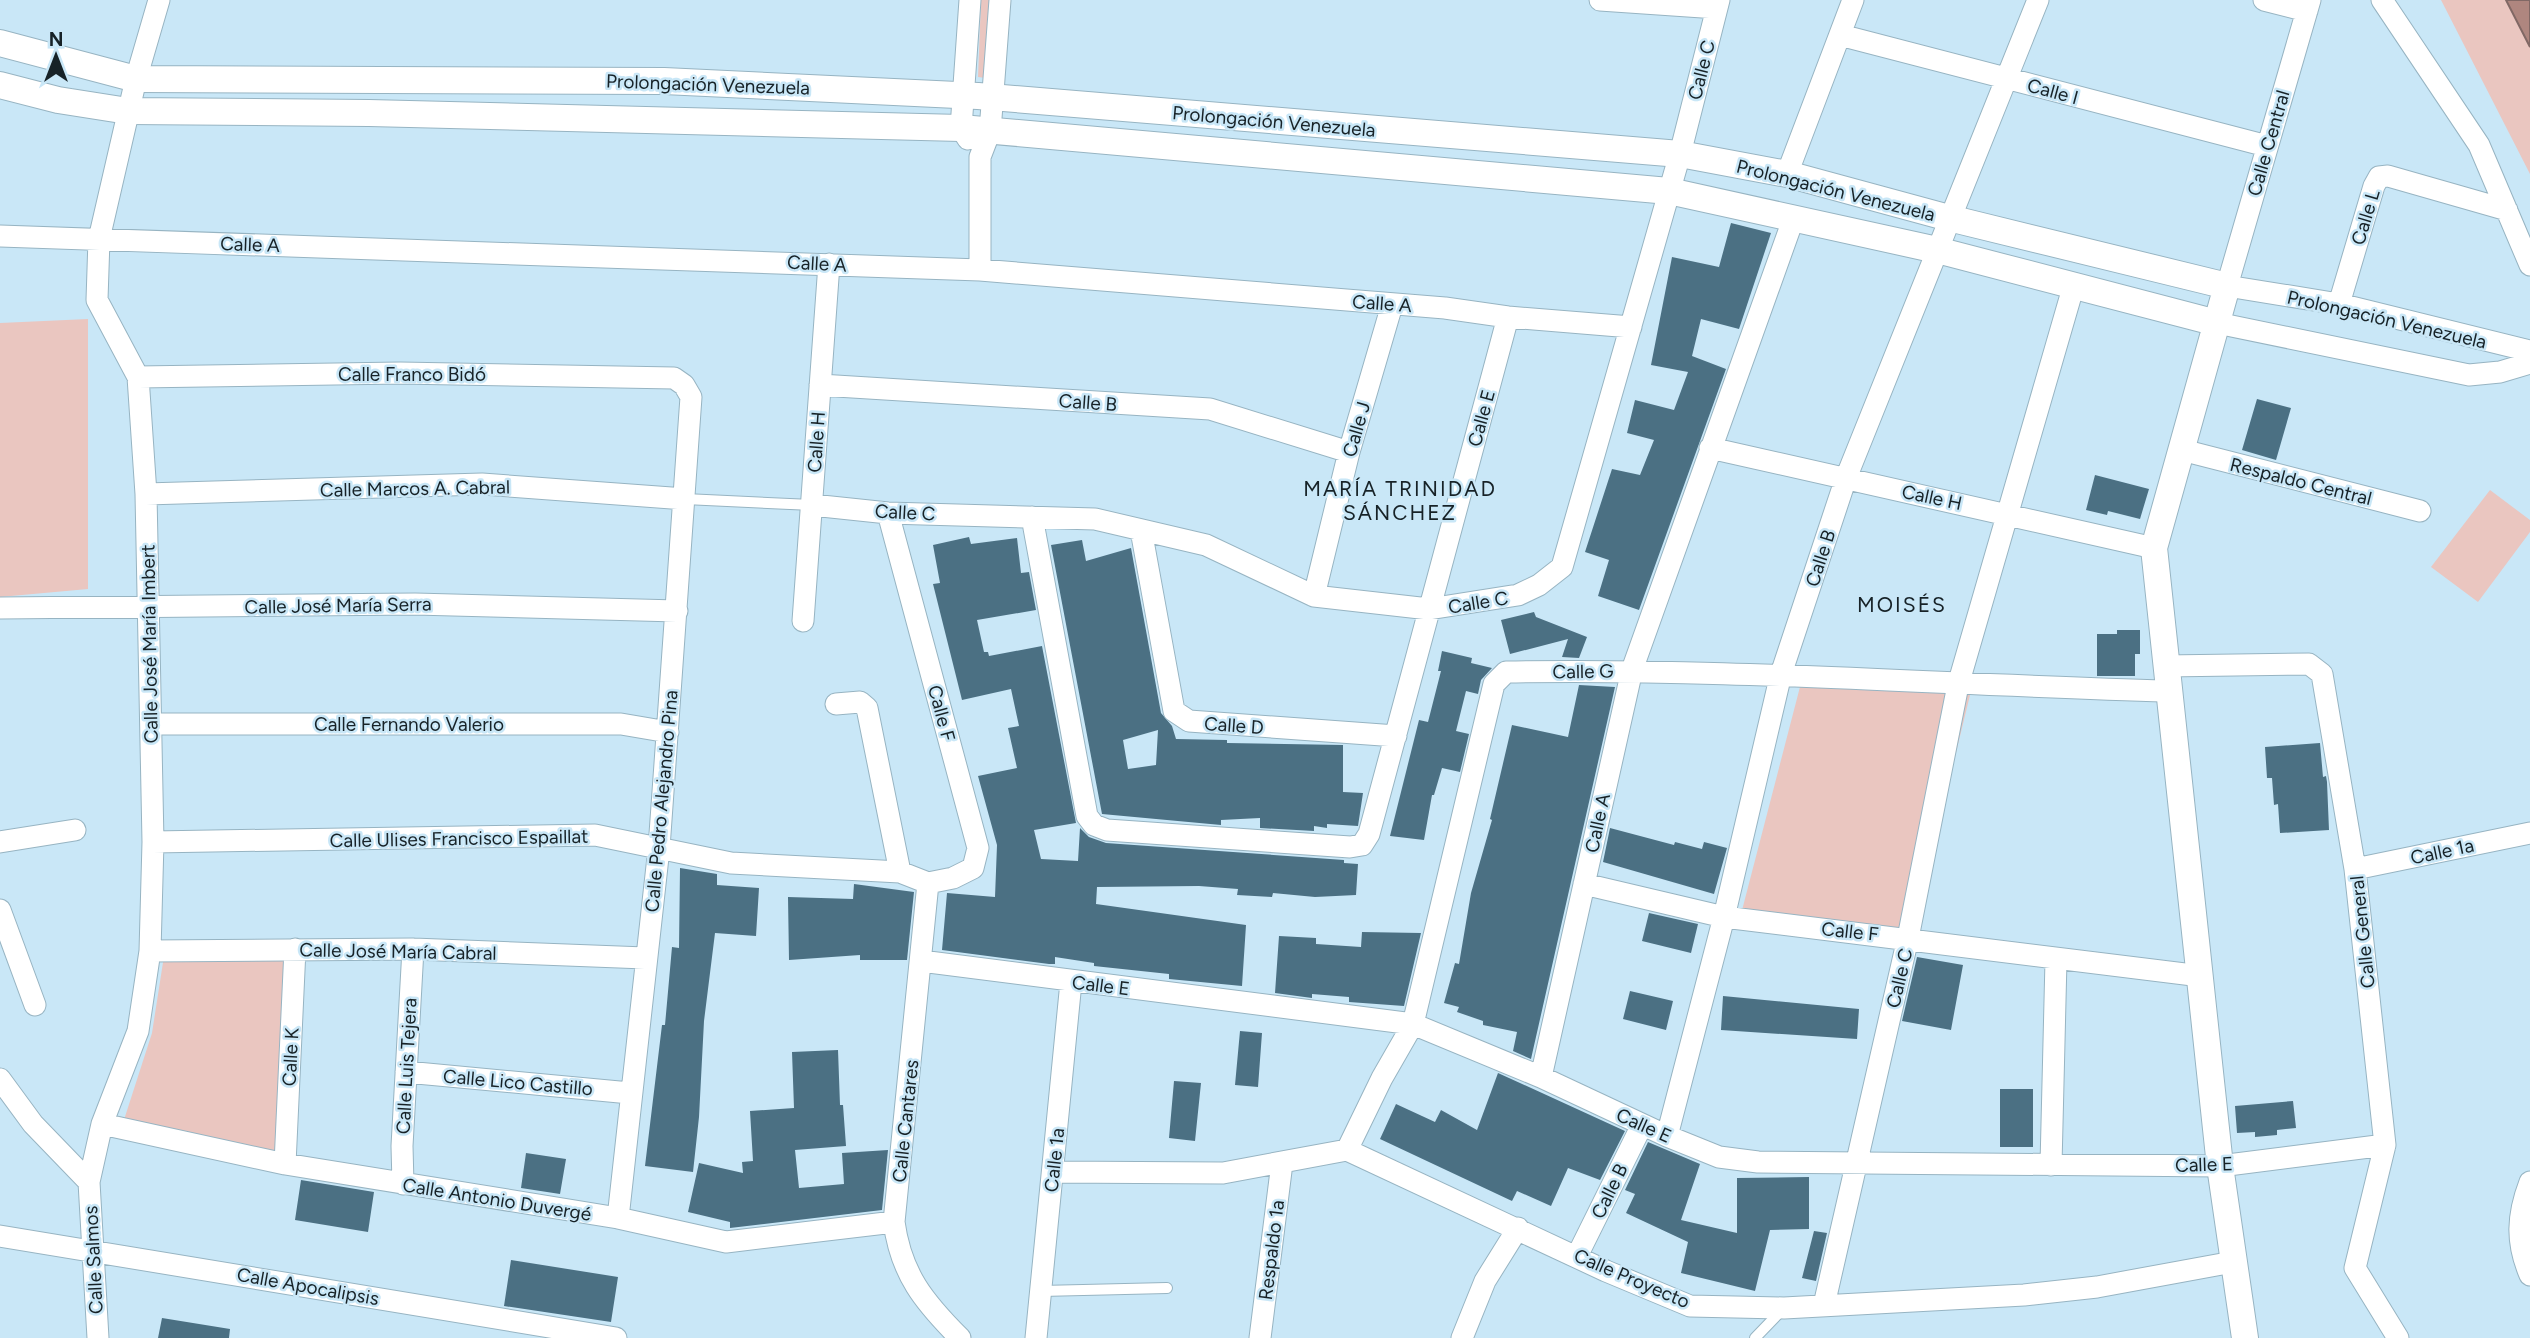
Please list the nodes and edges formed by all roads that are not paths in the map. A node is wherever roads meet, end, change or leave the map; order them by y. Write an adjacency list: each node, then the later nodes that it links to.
1 (159, 0): 13 (street, Calle José María Imbert)
2 (970, 0): 16 (street)
3 (1000, 0): 17 (street)
4 (1600, 0): 9 (street)
5 (1853, 0): 11 (street)
6 (2038, 0): 14 (street, Calle B)
7 (2264, 0): 10 (street)
8 (2382, 0): 26 (street)
9 (1718, 4): 22 (street, Calle C)
10 (2309, 6): 21 (street, Calle Central)
11 (1840, 35): 14 (street, Calle I); 24 (street)
12 (0, 43): 13 (street, Prolongación Venezuela)
13 (136, 79): 16 (street, Prolongación Venezuela); 18 (street, Calle José María Imbert)
14 (2006, 79): 21 (street, Calle I); 28 (street, Calle B)
15 (0, 85): 18 (street, Prolongación Venezuela)
16 (963, 95): 17 (street, Prolongación Venezuela); 19 (street)
17 (993, 98): 20 (street); 22 (street, Prolongación Venezuela)
18 (128, 110): 19 (street, Prolongación Venezuela); 30 (street, Calle José María Imbert)
19 (961, 128): 20 (street, Prolongación Venezuela); 23 (street)
20 (990, 131): 23 (street); 25 (street, Prolongación Venezuela)
21 (2267, 146): 35 (street, Calle Central)
22 (1680, 154): 24 (street, Prolongación Venezuela); 25 (street, Calle C)
23 (980, 157): 34 (street)
24 (1787, 174): 28 (street, Prolongación Venezuela)
25 (1669, 191): 27 (street, Prolongación Venezuela); 41 (street, Calle C)
26 (2507, 210): 33 (street); 37 (street, Calle L)
27 (1794, 217): 31 (street, Prolongación Venezuela); 47 (street, Calle A)
28 (1949, 218): 31 (street, Calle B); 35 (street, Prolongación Venezuela)
29 (0, 236): 30 (street, Calle A)
30 (99, 239): 32 (street, Calle A); 44 (street, Calle José María Imbert)
31 (1937, 250): 36 (street, Prolongación Venezuela); 50 (street, Calle B)
32 (829, 264): 34 (street, Calle A); 46 (street, Calle H)
33 (2530, 265)
34 (980, 270): 38 (street, Calle A)
35 (2227, 286): 37 (street, Prolongación Venezuela); 40 (street)
36 (2073, 288): 40 (street, Prolongación Venezuela); 56 (street, Calle C)
37 (2339, 304): 42 (street, Prolongación Venezuela)
38 (1392, 305): 39 (street, Calle A); 49 (street, Calle J)
39 (1508, 317): 41 (street, Calle A); 63 (street, Calle E)
40 (2217, 323): 43 (street, Prolongación Venezuela); 48 (street)
41 (1631, 327): 63 (street, Calle C)
42 (2530, 351)
43 (2530, 362)
44 (138, 377): 45 (street, Calle Franco Bidó); 51 (street, Calle José María Imbert)
45 (684, 385): 52 (street, Calle Pedro Alejandro Pina)
46 (820, 385): 49 (street, Calle B); 53 (street, Calle H)
47 (1710, 447): 50 (street, Calle H); 66 (street, Calle A)
48 (2182, 450): 54 (street, Respaldo Central); 59 (street)
49 (1349, 452): 60 (street, Calle J)
50 (1846, 478): 56 (street, Calle H); 67 (street, Calle B)
51 (146, 494): 52 (street, Calle Marcos A. Cabral); 62 (street, Calle José María Imbert)
52 (685, 499): 53 (lane); 64 (street, Calle Pedro Alejandro Pina)
53 (812, 505): 55 (street, Calle C); 65 (street, Calle H)
54 (2420, 511)
55 (888, 513): 57 (street, Calle C); 81 (street, Calle F)
56 (2007, 514): 59 (street, Calle H); 69 (street, Calle C)
57 (1032, 517): 58 (street, Calle C); 73 (street, Calle E)
58 (1141, 530): 60 (street, Calle C); 73 (street, Calle D)
59 (2154, 548): 68 (street)
60 (1314, 596): 63 (street, Calle C)
61 (0, 608): 62 (street, Calle José María Serra)
62 (148, 608): 64 (street, Calle José María Serra); 71 (street, Calle José María Imbert)
63 (1430, 609): 73 (street, Calle E)
64 (677, 611): 72 (street, Calle Pedro Alejandro Pina)
65 (803, 621)
66 (1632, 670): 67 (street, Calle G); 82 (street, Calle A); 95 (street, Calle G)
67 (1782, 674): 69 (street, Calle G); 84 (street, Calle B)
68 (2166, 679): 69 (street, Calle G); 79 (street, Calle General); 92 (street)
69 (1958, 685): 85 (street, Calle C)
70 (836, 704): 80 (street)
71 (151, 724): 72 (street, Calle Fernando Valerio); 77 (street, Calle José María Imbert)
72 (668, 732): 78 (street, Calle Pedro Alejandro Pina)
73 (1396, 736)
74 (75, 830): 76 (street)
75 (2527, 840): 79 (street, Calle 1a)
76 (0, 842)
77 (153, 842): 78 (street, Calle Ulises Francisco Espaillat); 88 (street, Calle José María Imbert)
78 (659, 848): 80 (street, Calle Ulises Francisco Espaillat); 89 (street, Calle Pedro Alejandro Pina)
79 (2355, 869): 103 (street, Calle General)
80 (900, 872): 81 (street, Calle Ulises Francisco Espaillat)
81 (928, 883): 91 (street, Calle Cantares)
82 (1584, 884): 84 (street, Calle F); 97 (street, Calle A)
83 (0, 910): 94 (street)
84 (1724, 917): 85 (street, Calle F); 102 (street, Calle B)
85 (1908, 938): 90 (street, Calle F); 105 (street, Calle C)
86 (413, 949): 87 (street, Calle José María Cabral); 89 (street, Calle José María Cabral); 96 (street, Calle Luis Tejera)
87 (295, 950): 88 (street, Calle José María Cabral); 107 (street, Calle K)
88 (150, 951): 100 (street, Calle José María Imbert)
89 (645, 958): 99 (street, Calle Pedro Alejandro Pina)
90 (2056, 960): 92 (street, Calle F); 108 (street)
91 (921, 961): 93 (street, Calle E); 115 (street, Calle Cantares)
92 (2201, 976): 109 (street)
93 (1071, 982): 95 (street, Calle E); 110 (street, Calle 1a)
94 (35, 1006)
95 (1413, 1024): 97 (street, Calle E); 104 (street, Calle G)
96 (406, 1072): 99 (street, Calle Lico Castillo); 113 (street, Calle Luis Tejera)
97 (1541, 1077): 101 (street, Calle E)
98 (0, 1079): 111 (street)
99 (630, 1093): 114 (street, Calle Pedro Alejandro Pina)
100 (102, 1124): 107 (street, Calle Antonio Duvergé); 111 (street, Calle José María Imbert)
101 (1642, 1125): 102 (street, Calle E); 119 (street, Calle B)
102 (1667, 1136): 105 (street, Calle E)
103 (2385, 1145): 109 (street, Calle E); 135 (street, Calle General)
104 (1347, 1150): 106 (street); 116 (street, Calle Proyecto)
105 (1856, 1162): 108 (street, Calle E); 124 (street, Calle C)
106 (1283, 1163): 110 (street); 131 (street, Respaldo 1a)
107 (285, 1164): 113 (street, Calle Antonio Duvergé)
108 (2051, 1165): 109 (street, Calle E)
109 (2220, 1166): 120 (street)
110 (1053, 1172): 123 (street, Calle 1a)
111 (89, 1182): 118 (street, Calle Salmos)
112 (2530, 1182): 121 (street)
113 (403, 1184): 114 (street, Calle Antonio Duvergé)
114 (618, 1218): 115 (street, Calle Antonio Duvergé)
115 (894, 1222): 129 (street, Calle Cantares)
116 (1518, 1228): 119 (street, Calle Proyecto); 132 (street)
117 (0, 1236): 118 (street, Calle Apocalipsis)
118 (92, 1249): 126 (street, Calle Apocalipsis); 127 (street, Calle Salmos)
119 (1577, 1256): 125 (street, Calle Proyecto)
120 (2233, 1262): 124 (street, Calle Proyecto); 134 (street)
121 (2530, 1275)
122 (1167, 1287): 123 (lane)
123 (1041, 1291): 130 (street, Calle 1a)
124 (1824, 1305): 125 (street, Calle Proyecto)
125 (1784, 1308): 133 (lane)
126 (522, 1330): 128 (street, Calle Apocalipsis)
127 (98, 1338)
128 (616, 1338)
129 (960, 1338)
130 (1036, 1338)
131 (1260, 1338)
132 (1462, 1338)
133 (1755, 1338)
134 (2245, 1338)
135 (2398, 1338)

